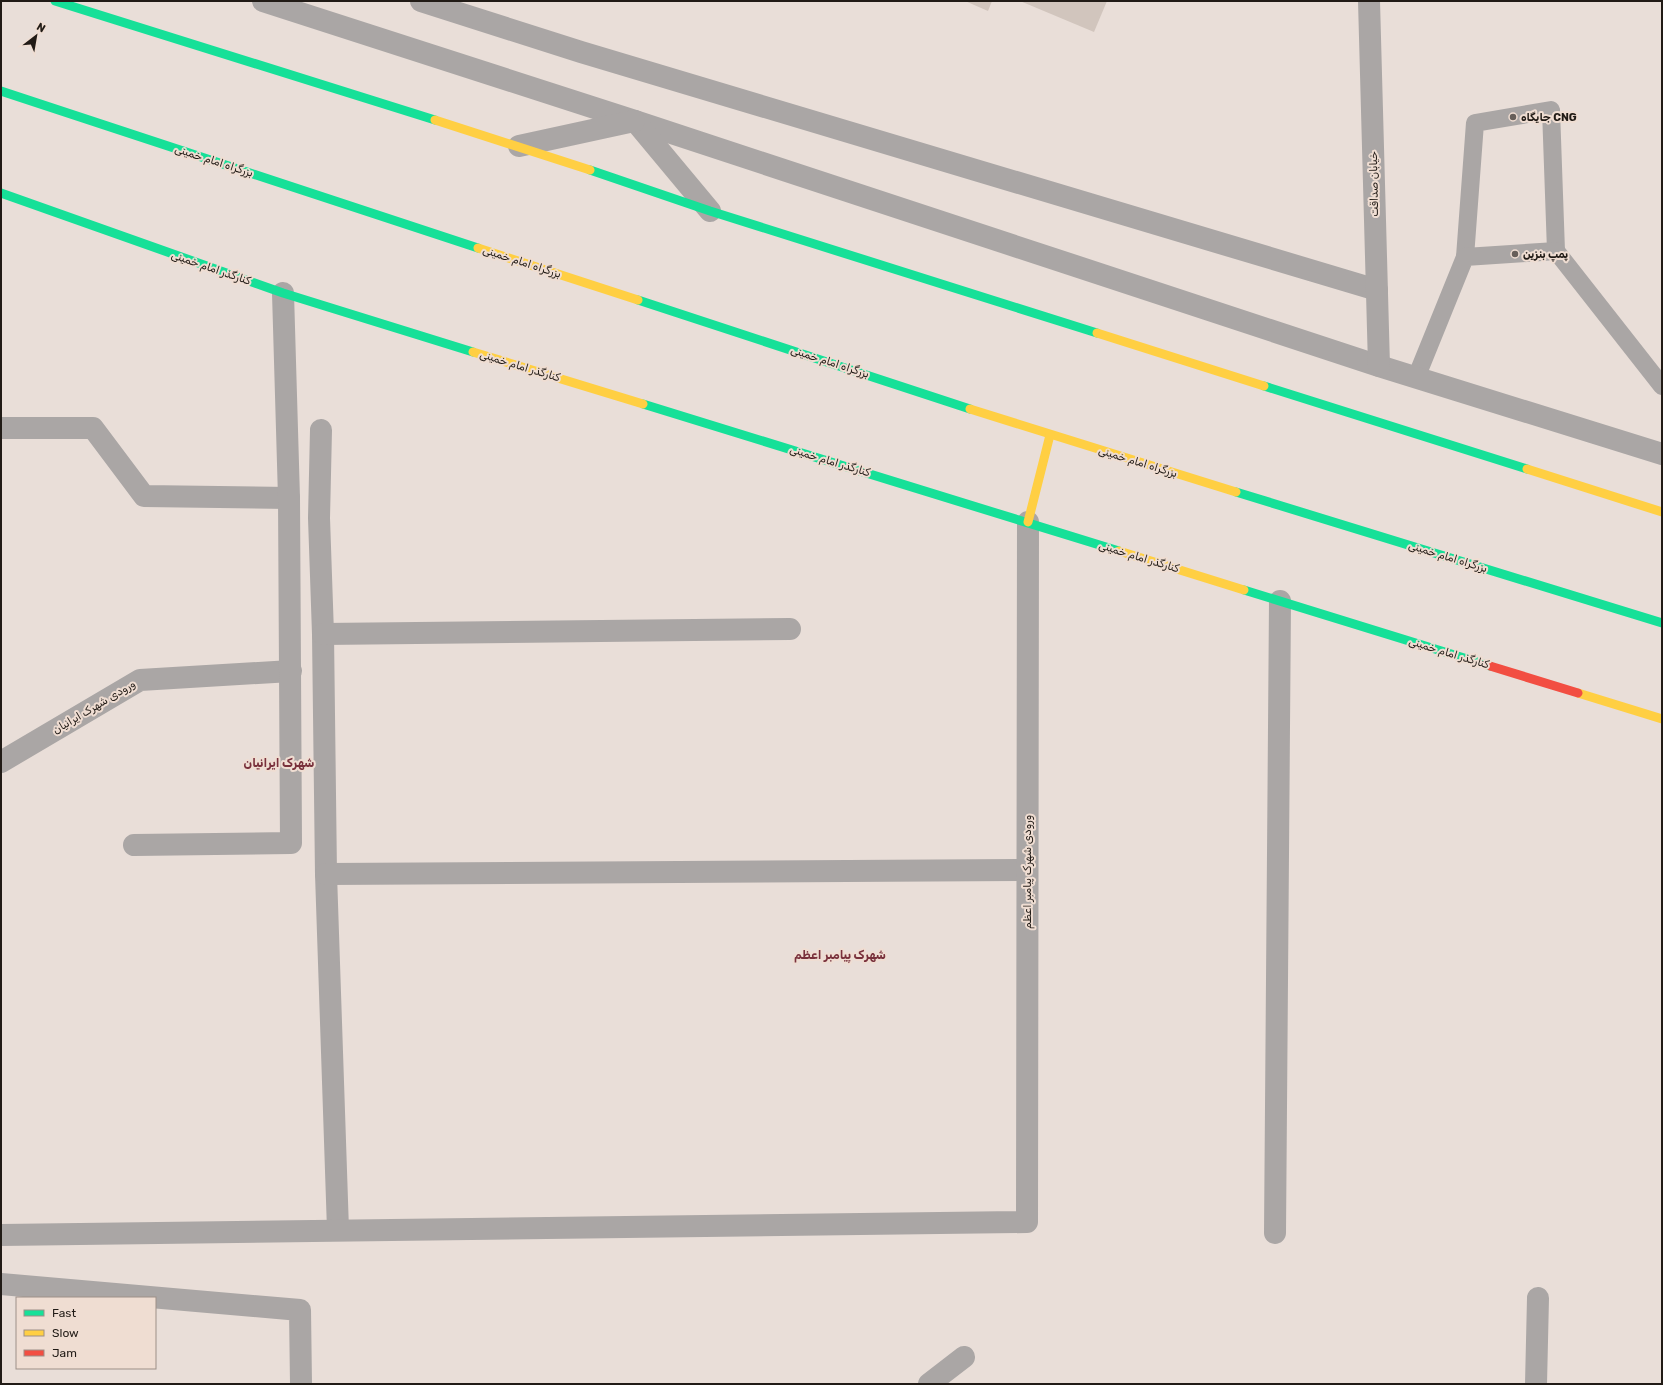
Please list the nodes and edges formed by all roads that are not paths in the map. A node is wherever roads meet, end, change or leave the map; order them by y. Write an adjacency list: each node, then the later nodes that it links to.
1 (55, 1): 7 (main road)
2 (263, 1): 6 (street)
3 (422, 1): 12 (street)
4 (1369, 1): 12 (street, خیابان صداقت)
5 (1, 91): 19 (main road, بزرگراه امام خمینی)
6 (635, 121): 7 (street); 9 (street); 14 (street)
7 (519, 146): 9 (main road)
8 (1, 193): 13 (main road, کنارگذر امام خمینی)
9 (710, 211): 22 (main road)
10 (1556, 252): 11 (lane); 11 (lane); 16 (lane)
11 (1465, 257): 15 (lane)
12 (1377, 290): 14 (street, خیابان صداقت)
13 (283, 293): 21 (street); 23 (main road, کنارگذر امام خمینی)
14 (1379, 366): 15 (street)
15 (1416, 378): 20 (street)
16 (1662, 386)
17 (1, 428): 21 (street)
18 (321, 430): 27 (street)
19 (1050, 435): 23 (main road); 25 (main road, بزرگراه امام خمینی)
20 (1662, 454)
21 (289, 498): 28 (street)
22 (1662, 512)
23 (1028, 522): 24 (main road, کنارگذر امام خمینی); 32 (street, ورودی شهرک پیامبر اعظم)
24 (1280, 601): 29 (main road, کنارگذر امام خمینی); 35 (street)
25 (1662, 623)
26 (790, 629): 27 (street)
27 (323, 634): 33 (street)
28 (290, 671): 30 (street, ورودی شهرک ایرانیان); 31 (street)
29 (1662, 719)
30 (1, 762)
31 (134, 845)
32 (1027, 870): 33 (street); 34 (street, ورودی شهرک پیامبر اعظم)
33 (326, 874): 34 (street)
34 (338, 1230): 36 (street)
35 (1275, 1233)
36 (1, 1235)
37 (1, 1284): 38 (street)
38 (150, 1297)
39 (156, 1297): 42 (street)
40 (1538, 1298): 44 (street)
41 (964, 1358): 43 (street)
42 (301, 1384)
43 (929, 1384)
44 (1536, 1384)

